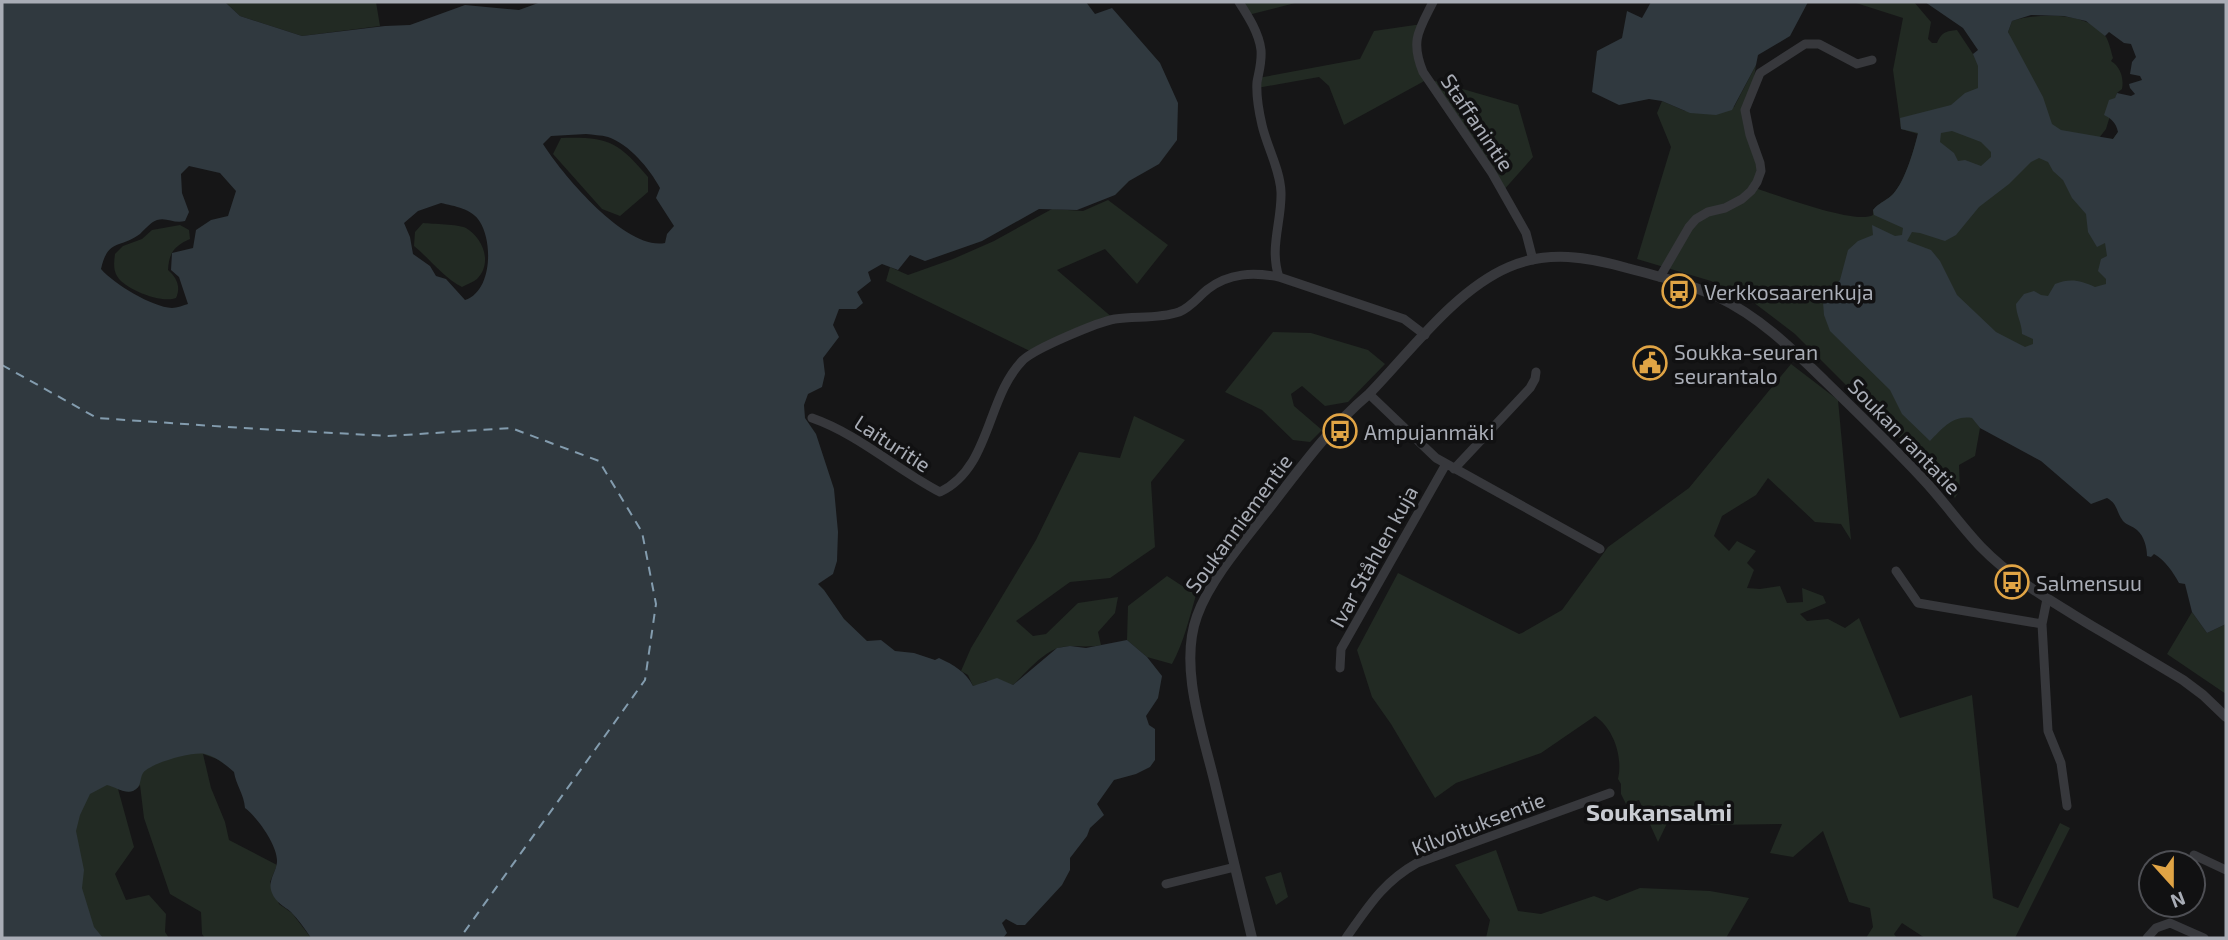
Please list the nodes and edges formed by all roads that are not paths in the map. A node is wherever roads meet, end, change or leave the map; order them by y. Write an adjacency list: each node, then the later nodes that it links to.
1 (1239, 2): 5 (street)
2 (1433, 2): 4 (street, Staffanintie)
3 (1872, 60): 6 (street)
4 (1533, 260): 6 (street, Soukan rantatie); 7 (street, Soukan rantatie)
5 (1279, 277): 8 (street); 11 (street, Laituritie)
6 (1660, 277): 15 (street, Soukan rantatie)
7 (1485, 280): 8 (street, Soukanniementie)
8 (1425, 335): 10 (street, Soukanniementie)
9 (1536, 372): 12 (street, Ivar Ståhlen kuja)
10 (1369, 394): 12 (street); 22 (street, Soukanniementie)
11 (812, 418)
12 (1450, 467): 13 (street); 17 (street, Ivar Ståhlen kuja)
13 (1600, 549)
14 (1896, 571): 16 (street)
15 (2047, 599): 16 (street); 18 (street, Soukan rantatie)
16 (2042, 624): 20 (street)
17 (1339, 668)
18 (2226, 718)
19 (1610, 793): 26 (street, Kilvoituksentie)
20 (2067, 806)
21 (2207, 861): 23 (street)
22 (1235, 867): 24 (street); 25 (street, Soukanniementie)
23 (2226, 870)
24 (1167, 884)
25 (1252, 938)
26 (1346, 938)
27 (2147, 938): 28 (street)
28 (2204, 938)

